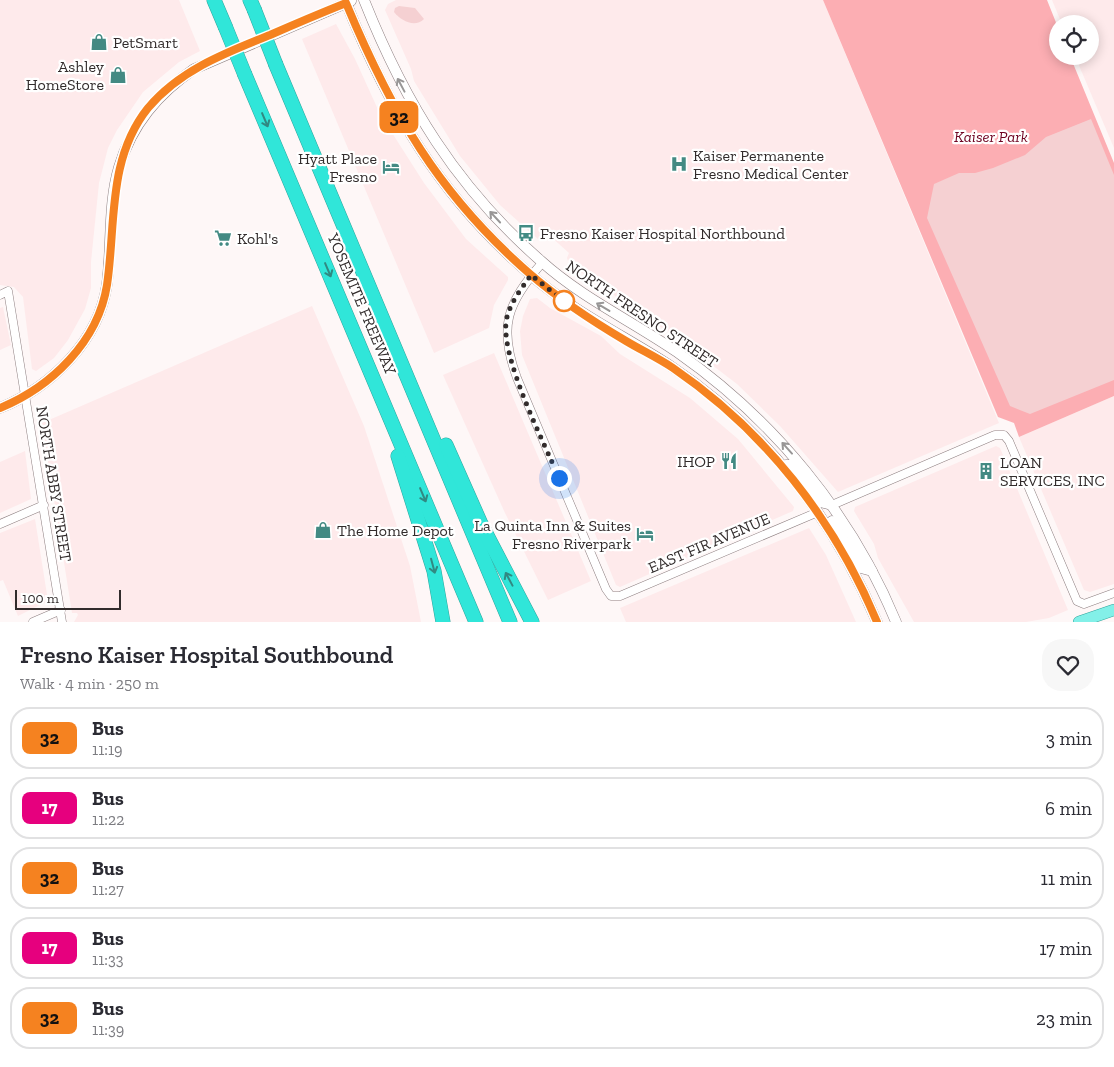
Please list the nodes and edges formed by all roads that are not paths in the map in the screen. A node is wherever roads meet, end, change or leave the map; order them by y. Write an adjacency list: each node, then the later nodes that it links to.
1 (214, 0): 9 (highway, YOSEMITE FREEWAY, one-way to 9, bridge)
2 (364, 0): 6 (main road, NORTH FRESNO STREET, one-way to 2)
3 (348, 1): 7 (main road, NORTH FRESNO STREET); 10 (main road)
4 (252, 5): 5 (highway, YOSEMITE FREEWAY, bridge)
5 (332, 195): 25 (highway, YOSEMITE FREEWAY); 26 (highway, one-way to 5)
6 (542, 263): 7 (street); 14 (main road, NORTH FRESNO STREET, one-way to 6)
7 (531, 275): 12 (main road, NORTH FRESNO STREET); 15 (street, EAST FIR AVENUE)
8 (4, 293): 10 (street, NORTH ABBY STREET)
9 (377, 386): 23 (highway, one-way to 23); 24 (highway, YOSEMITE FREEWAY, one-way to 24)
10 (27, 396): 11 (main road); 13 (street, NORTH ABBY STREET)
11 (0, 408)
12 (780, 464): 14 (main road); 15 (main road, NORTH FRESNO STREET)
13 (44, 505): 16 (street); 19 (street, NORTH ABBY STREET)
14 (832, 505): 17 (main road, NORTH FRESNO STREET); 18 (street)
15 (818, 512): 17 (main road); 27 (main road, NORTH FRESNO STREET)
16 (0, 524)
17 (872, 571): 28 (main road, NORTH FRESNO STREET)
18 (1114, 593)
19 (61, 610): 21 (street); 22 (street, NORTH ABBY STREET)
20 (1114, 610): 29 (main road)
21 (33, 622)
22 (62, 622)
23 (443, 622)
24 (476, 622)
25 (511, 622)
26 (532, 622)
27 (877, 622)
28 (896, 622)
29 (1078, 622)

